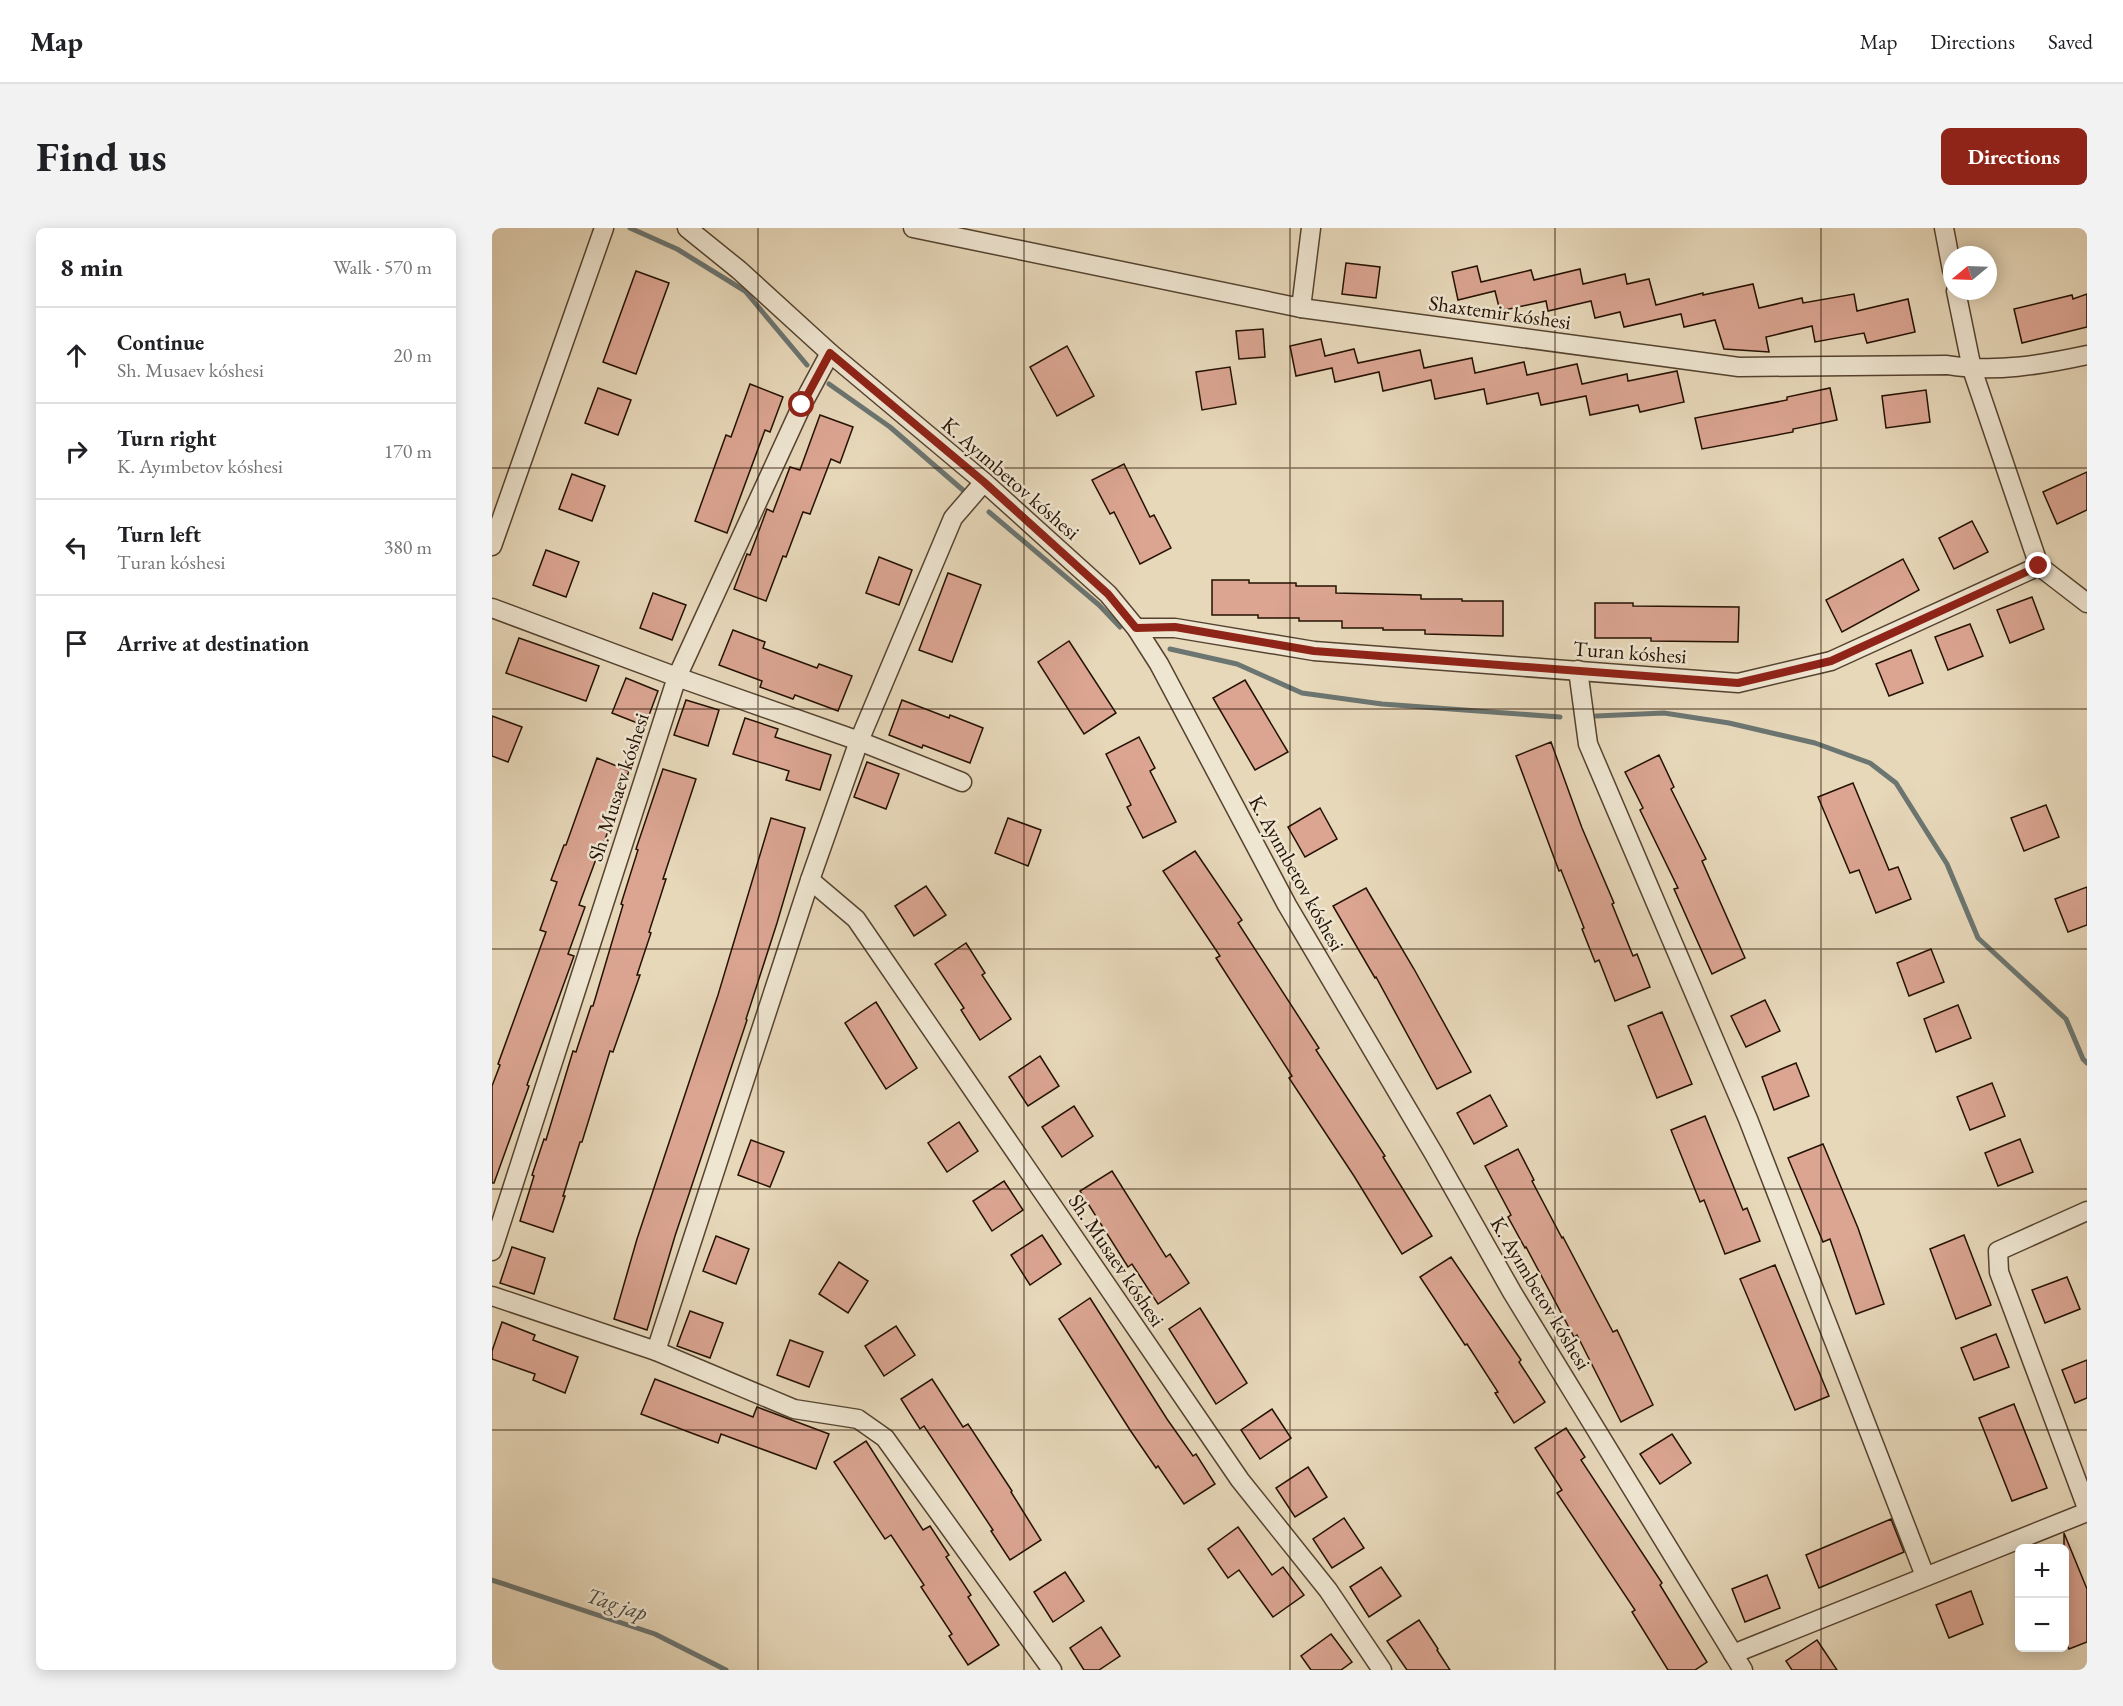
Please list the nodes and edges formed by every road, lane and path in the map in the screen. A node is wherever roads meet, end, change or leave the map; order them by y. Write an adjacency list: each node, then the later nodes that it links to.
1 (604, 228): 13 (street)
2 (687, 228): 9 (street, K. Ayımbetov kóshesi)
3 (913, 228): 8 (street, Shaxtemir kóshesi)
4 (1311, 228): 8 (street)
5 (1944, 228): 6 (street)
6 (1947, 246)
7 (1958, 300): 11 (street)
8 (1300, 308): 11 (street, Shaxtemir kóshesi)
9 (830, 353): 12 (street, K. Ayımbetov kóshesi); 19 (street, Sh. Musaev kóshesi)
10 (2087, 356): 11 (street, Shaxtemir kóshesi)
11 (1972, 369): 14 (street)
12 (984, 482): 17 (street, K. Ayımbetov kóshesi); 20 (street)
13 (492, 546)
14 (2039, 566): 15 (street); 18 (street, Turan kóshesi)
15 (2087, 603)
16 (492, 608): 19 (street)
17 (1136, 628): 18 (street, Turan kóshesi); 29 (street, K. Ayımbetov kóshesi)
18 (1578, 670): 28 (street)
19 (677, 677): 20 (street); 24 (street, Sh. Musaev kóshesi)
20 (859, 741): 21 (street); 22 (street)
21 (962, 782)
22 (810, 880): 26 (street); 31 (street, Sh. Musaev kóshesi)
23 (2087, 1211): 27 (street)
24 (492, 1251)
25 (492, 1296): 26 (street)
26 (656, 1352): 30 (street)
27 (2087, 1510): 28 (street)
28 (1925, 1576): 29 (street)
29 (1733, 1654): 32 (street, K. Ayımbetov kóshesi)
30 (1052, 1670)
31 (1382, 1670)
32 (1743, 1670)

